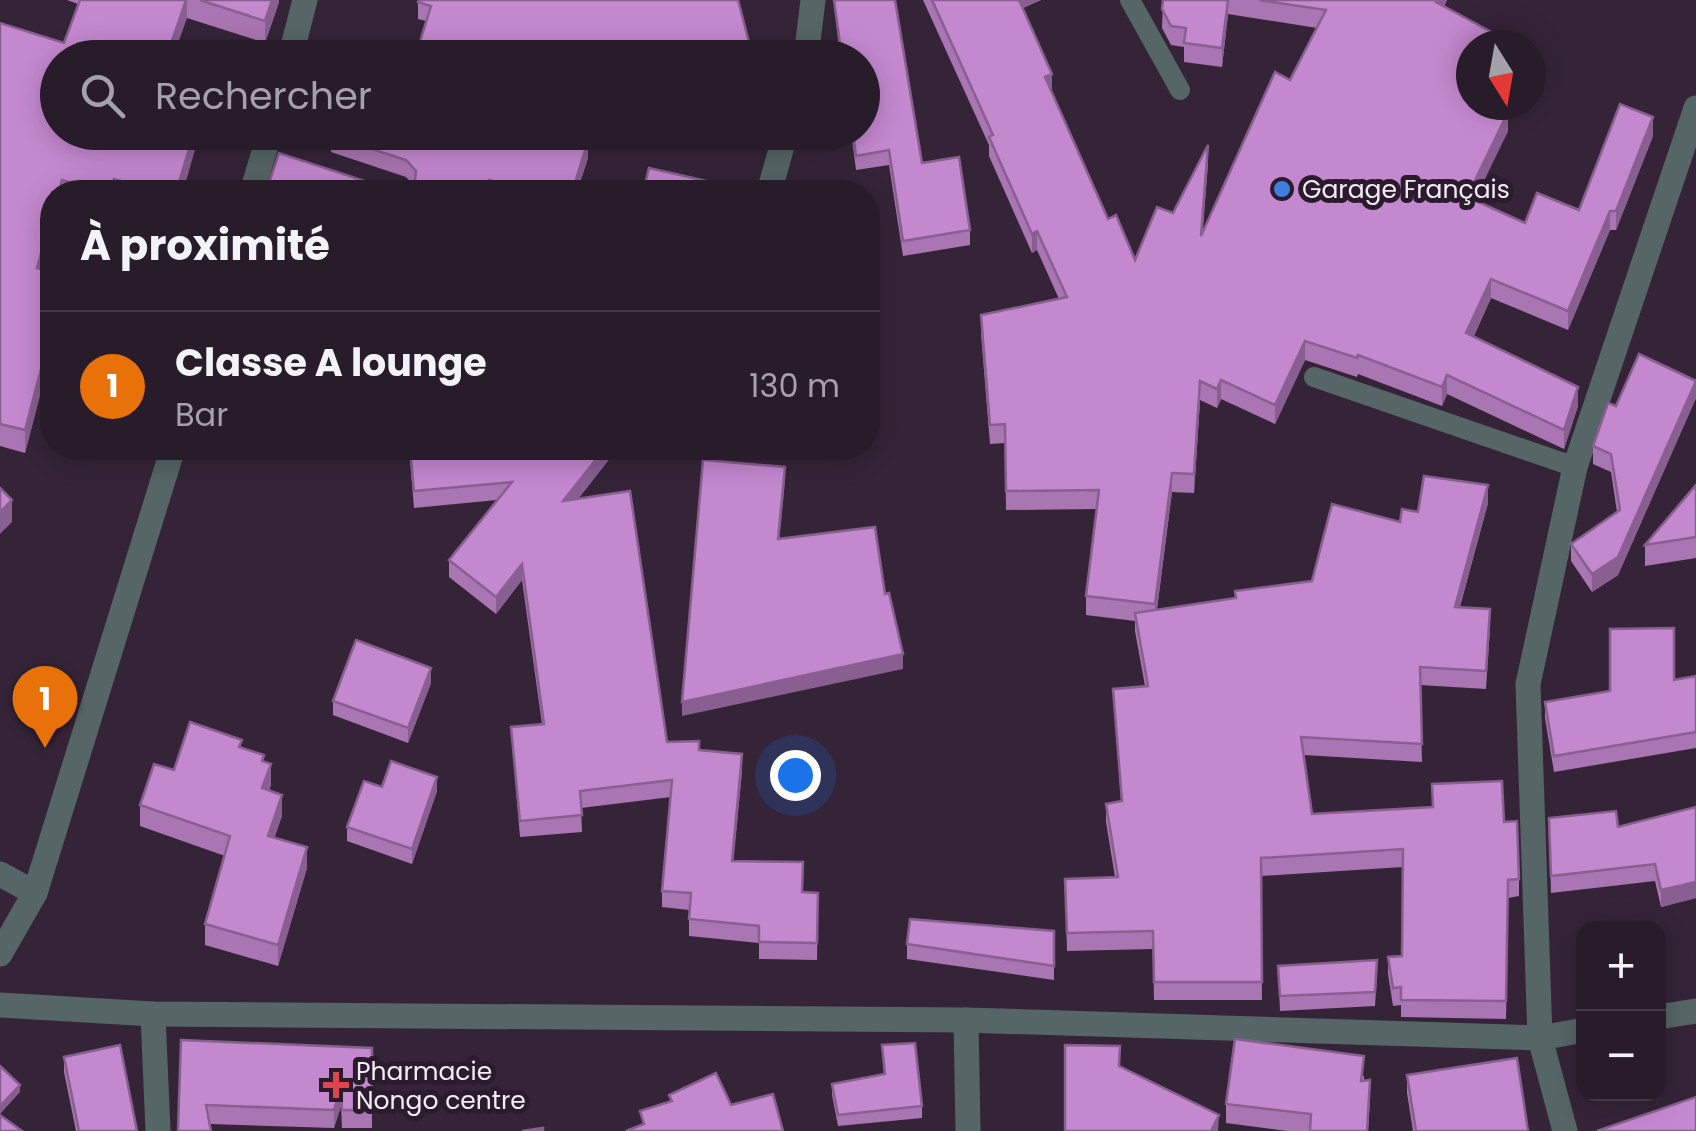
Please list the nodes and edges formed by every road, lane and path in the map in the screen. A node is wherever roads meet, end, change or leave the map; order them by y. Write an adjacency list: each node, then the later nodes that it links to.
1 (305, 0): 4 (street)
2 (814, 0): 5 (street)
3 (1130, 0): 6 (lane)
4 (295, 40)
5 (808, 40)
6 (1180, 90)
7 (1696, 108): 14 (street)
8 (270, 150): 10 (street)
9 (781, 150): 11 (street)
10 (257, 180)
11 (772, 180)
12 (1314, 377): 14 (lane)
13 (169, 460): 16 (street)
14 (1575, 466): 24 (street)
15 (0, 874): 16 (street)
16 (35, 892): 17 (street)
17 (0, 954)
18 (0, 1005): 20 (street)
19 (1696, 1011): 21 (street)
20 (153, 1014): 22 (street); 25 (street)
21 (1666, 1017)
22 (966, 1020): 24 (street); 26 (street)
23 (1576, 1031): 24 (street)
24 (1540, 1038): 27 (street)
25 (158, 1131)
26 (968, 1131)
27 (1566, 1131)

